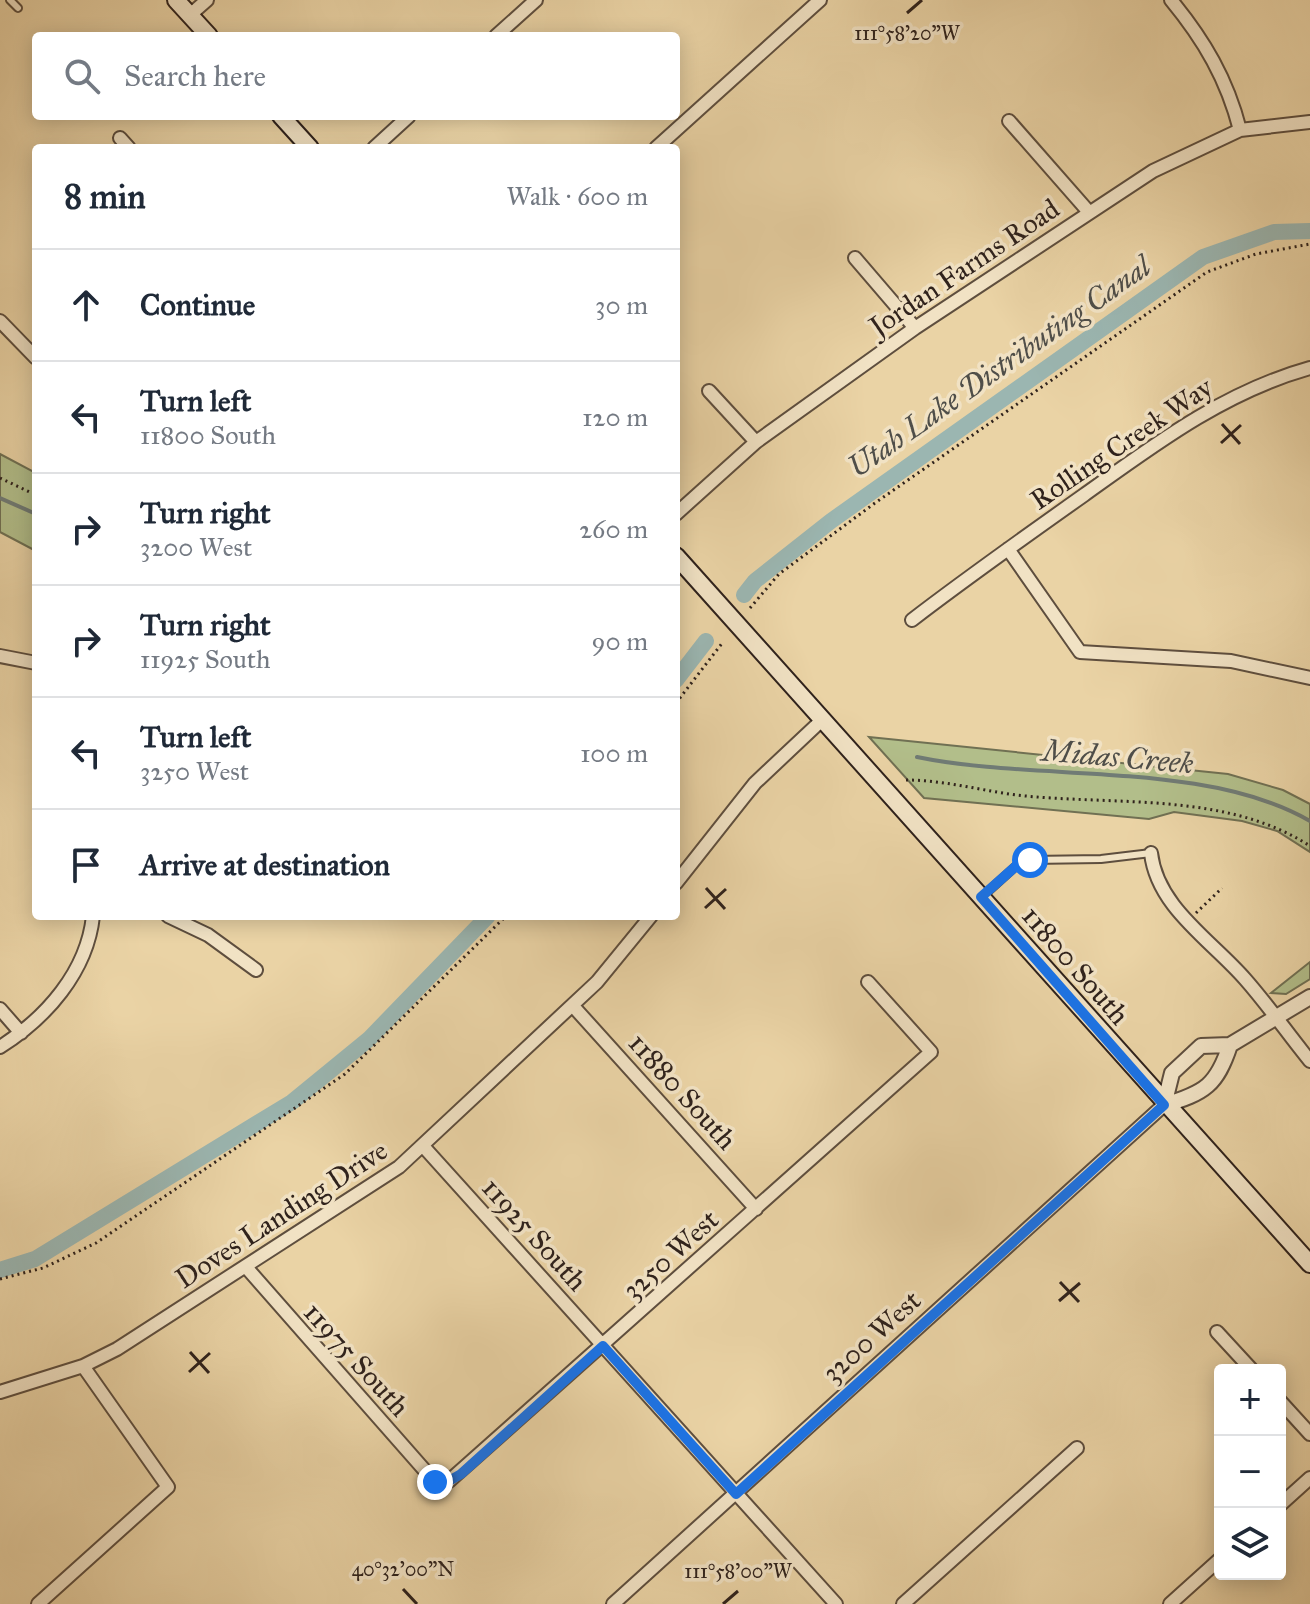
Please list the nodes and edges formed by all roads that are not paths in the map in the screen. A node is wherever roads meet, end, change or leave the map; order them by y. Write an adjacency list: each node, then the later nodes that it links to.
1 (10, 0): 7 (lane)
2 (176, 0): 8 (main road)
3 (207, 0): 8 (street)
4 (536, 0): 10 (street)
5 (820, 0): 18 (street)
6 (1171, 0): 15 (street)
7 (18, 8)
8 (190, 15): 9 (main road)
9 (205, 32)
10 (500, 32)
11 (285, 120): 16 (main road)
12 (405, 120): 17 (street)
13 (1009, 121): 19 (street)
14 (1310, 122): 15 (street, Jordan Farms Road)
15 (1240, 130): 19 (street, Jordan Farms Road)
16 (306, 144)
17 (378, 144)
18 (660, 144)
19 (1088, 211): 22 (street, Jordan Farms Road)
20 (855, 258): 22 (street)
21 (0, 321): 23 (street)
22 (915, 328): 26 (street, Jordan Farms Road)
23 (32, 354)
24 (1310, 368): 28 (street, Rolling Creek Way)
25 (709, 391): 26 (street)
26 (756, 442): 27 (street, Jordan Farms Road)
27 (680, 510)
28 (1008, 549): 30 (street, Rolling Creek Way); 33 (street)
29 (680, 560): 34 (main road, 11800 South)
30 (912, 620)
31 (0, 656): 32 (street)
32 (32, 662)
33 (1310, 676)
34 (822, 720): 36 (street); 37 (main road, 11800 South)
35 (1151, 853): 37 (lane); 46 (street)
36 (680, 878)
37 (981, 897): 51 (main road, 11800 South)
38 (92, 920): 47 (street)
39 (176, 920): 41 (street)
40 (648, 920): 44 (street, Doves Landing Drive)
41 (256, 970)
42 (868, 982): 53 (street, 3250 West)
43 (1310, 997): 46 (street, 3200 West)
44 (573, 1006): 52 (street, Doves Landing Drive); 53 (street, 11880 South)
45 (0, 1009): 47 (street)
46 (1276, 1019): 48 (street, 3200 West); 50 (street)
47 (21, 1033): 49 (street)
48 (1230, 1045): 51 (street, 3200 West); 51 (street, 3200 West)
49 (0, 1047)
50 (1310, 1061)
51 (1164, 1105): 54 (main road, 11800 South); 66 (street, 3200 West)
52 (423, 1146): 55 (street, Doves Landing Drive); 57 (street, 11925 South)
53 (756, 1209): 57 (street, 3250 West)
54 (1310, 1264)
55 (246, 1267): 59 (street, Doves Landing Drive); 65 (street, 11975 South)
56 (1217, 1332): 58 (street)
57 (603, 1346): 65 (street, 3250 West); 66 (street, 11925 South)
58 (1246, 1364)
59 (83, 1366): 60 (street, Doves Landing Drive); 69 (street)
60 (0, 1392)
61 (1286, 1408): 62 (street)
62 (1310, 1434)
63 (1077, 1448): 72 (street)
64 (1310, 1478): 67 (street)
65 (435, 1482)
66 (736, 1494): 70 (street, 3200 West); 71 (street, 11925 South)
67 (1286, 1500)
68 (1214, 1564): 73 (street)
69 (38, 1604)
70 (613, 1604)
71 (836, 1604)
72 (903, 1604)
73 (1170, 1604)

